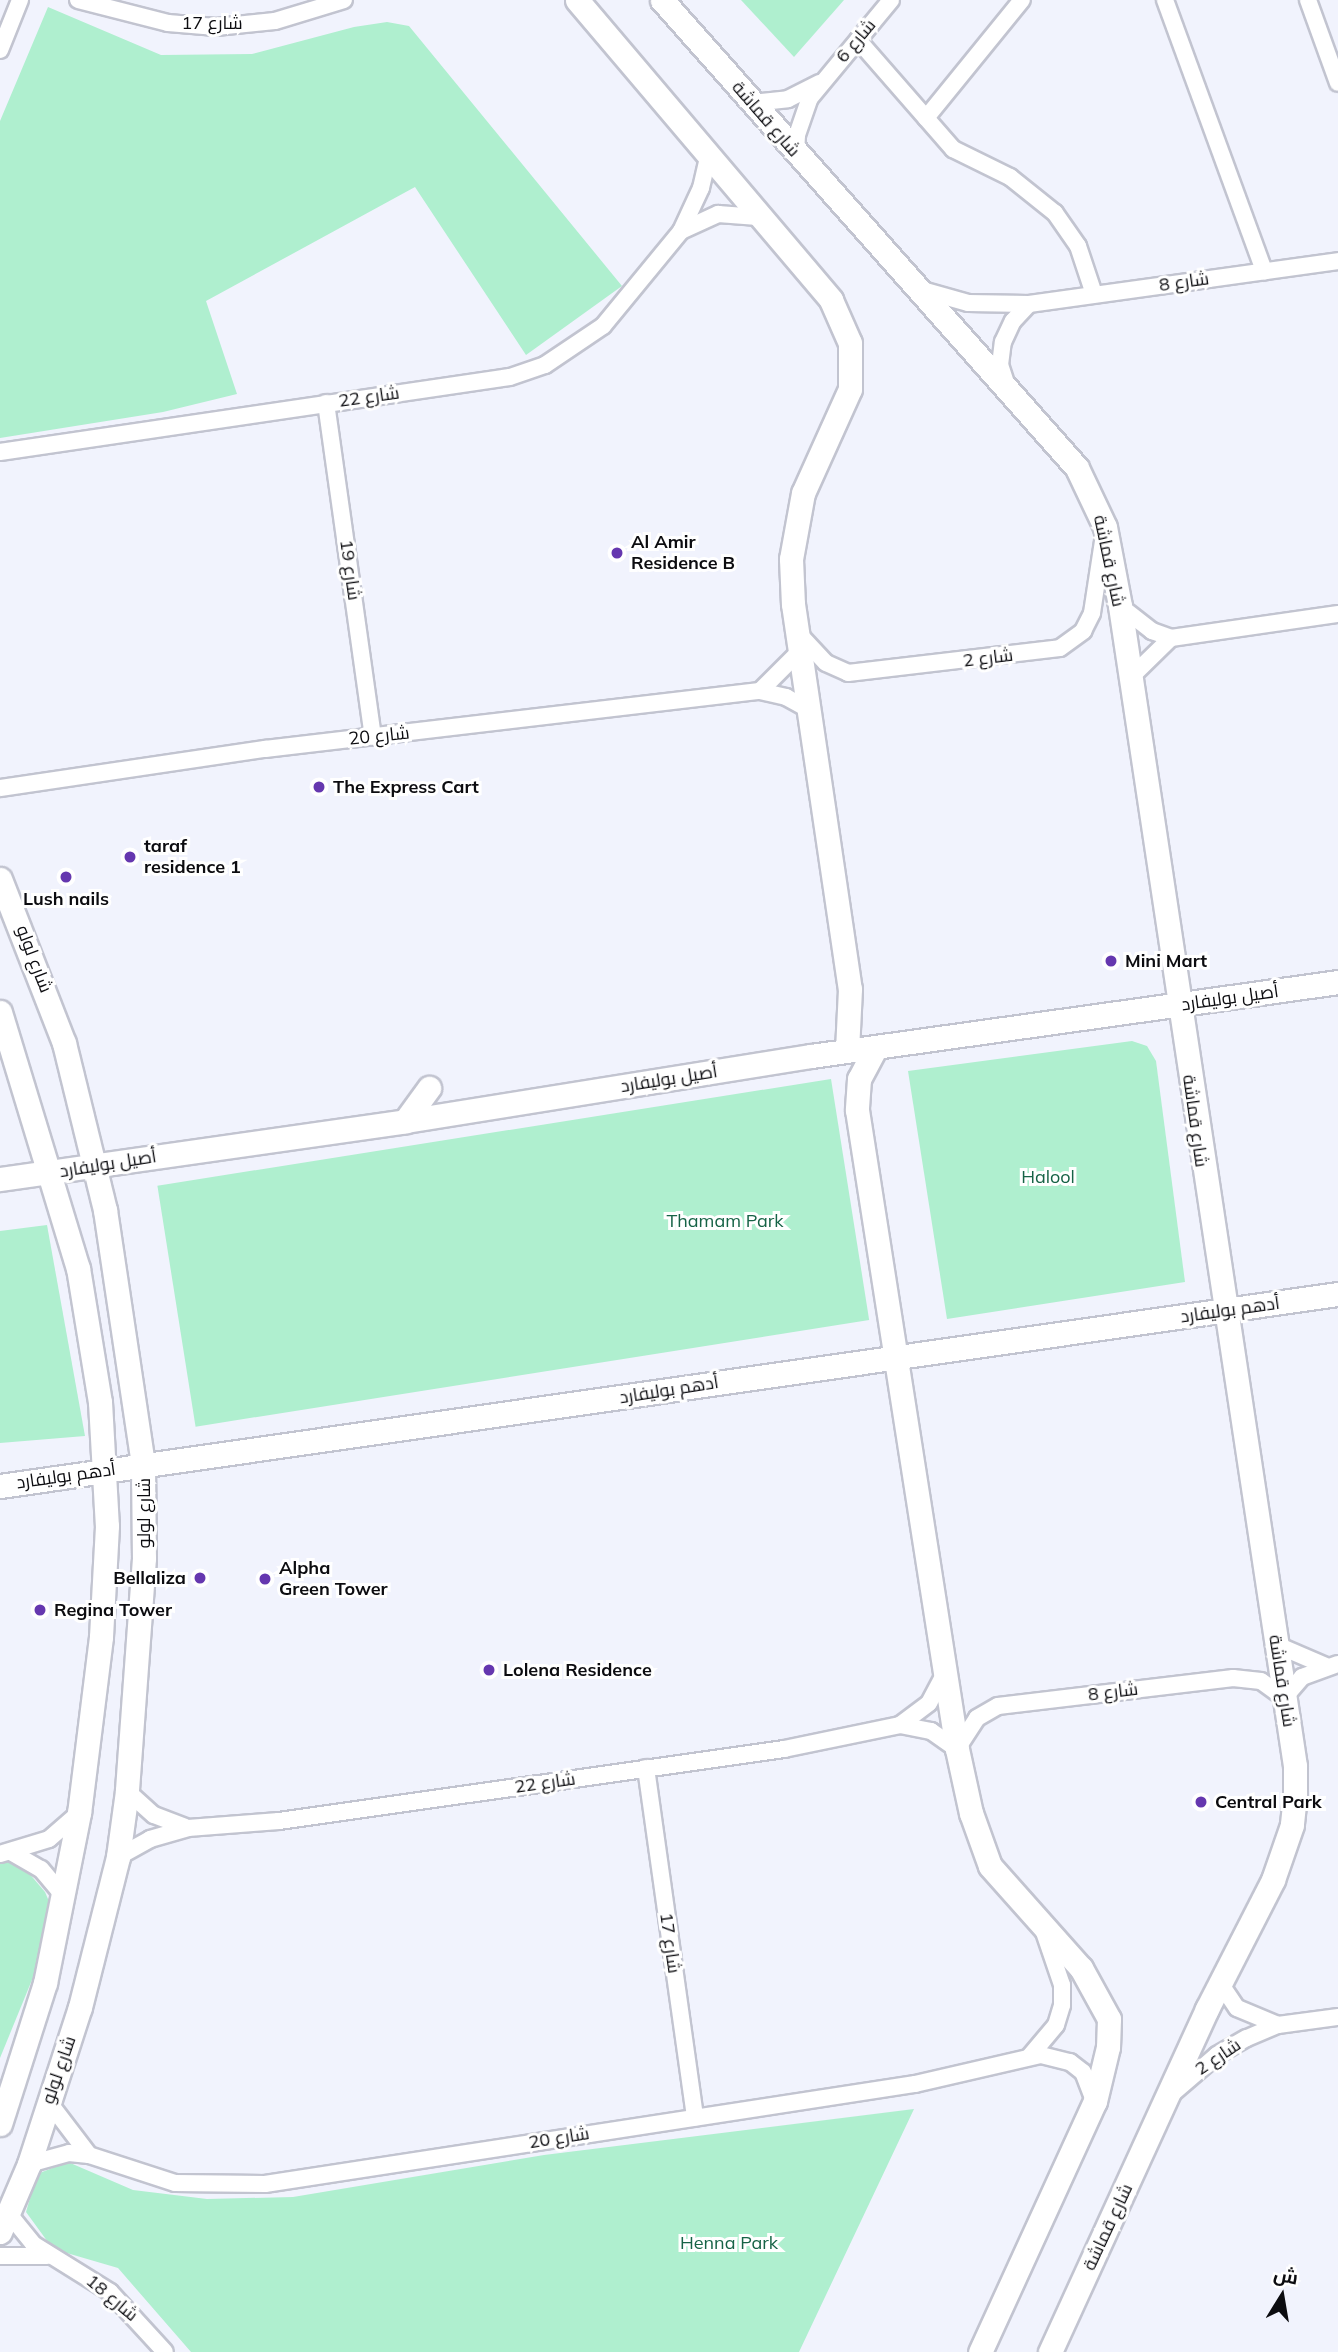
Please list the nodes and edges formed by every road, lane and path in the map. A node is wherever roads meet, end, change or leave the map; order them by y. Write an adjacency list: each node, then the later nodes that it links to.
1 (20, 0): 11 (street)
2 (78, 0): 3 (street, شارع 17)
3 (344, 0)
4 (577, 0): 17 (street)
5 (662, 0): 14 (street, شارع قماشة)
6 (891, 0): 10 (street, شارع 6)
7 (1022, 0): 15 (street)
8 (1165, 0): 21 (street)
9 (1308, 0): 13 (street)
10 (858, 40): 12 (street, شارع 6); 15 (street)
11 (0, 50)
12 (821, 82): 14 (street, شارع 6); 16 (street, شارع 6)
13 (1338, 83)
14 (752, 103): 16 (street, شارع قماشة)
15 (926, 118): 23 (street)
16 (796, 154): 22 (street, شارع قماشة)
17 (708, 157): 18 (street); 19 (street, شارع 22)
18 (758, 217): 19 (street, شارع 22); 32 (street)
19 (681, 231): 26 (street, شارع 22)
20 (1338, 261): 21 (street, شارع 8)
21 (1264, 271): 23 (street, شارع 8)
22 (917, 288): 24 (street, شارع 8); 25 (street, شارع قماشة)
23 (1094, 294): 24 (street, شارع 8)
24 (1030, 304): 25 (street)
25 (1007, 389): 28 (street, شارع قماشة)
26 (326, 403): 27 (street, شارع 22); 36 (street, شارع 19)
27 (0, 452)
28 (1105, 527): 29 (street, شارع قماشة); 32 (street, شارع 2)
29 (1120, 606): 31 (street); 33 (street, شارع قماشة)
30 (1338, 614): 31 (street)
31 (1171, 638): 33 (street)
32 (799, 641): 34 (street); 35 (street)
33 (1131, 677): 40 (street, شارع قماشة)
34 (760, 691): 35 (street, شارع 20); 36 (street, شارع 20)
35 (809, 710): 43 (street)
36 (373, 737): 37 (street, شارع 20)
37 (0, 788)
38 (0, 878): 46 (street, شارع لولو)
39 (1338, 982): 40 (street, أصيل بوليفارد)
40 (1178, 1006): 42 (street, أصيل بوليفارد); 50 (street, شارع قماشة)
41 (0, 1012): 47 (street)
42 (876, 1047): 43 (street, أصيل بوليفارد); 51 (street)
43 (847, 1051): 45 (street, أصيل بوليفارد)
44 (429, 1088): 45 (street)
45 (405, 1121): 46 (street, أصيل بوليفارد)
46 (94, 1166): 47 (street, أصيل بوليفارد); 52 (street, شارع لولو)
47 (52, 1173): 48 (street, أصيل بوليفارد); 53 (street)
48 (0, 1179)
49 (1338, 1294): 50 (street, أدهم بوليفارد)
50 (1225, 1311): 51 (street, أدهم بوليفارد); 55 (street, شارع قماشة)
51 (897, 1355): 52 (street, أدهم بوليفارد); 57 (street)
52 (143, 1465): 53 (street, أدهم بوليفارد); 62 (street, شارع لولو)
53 (106, 1470): 54 (street, أدهم بوليفارد); 63 (street)
54 (0, 1486)
55 (1277, 1645): 56 (street); 58 (street, شارع قماشة)
56 (1332, 1665): 58 (street)
57 (945, 1672): 59 (street, شارع 22); 60 (street)
58 (1284, 1698): 60 (street, شارع 8); 69 (street, شارع قماشة)
59 (900, 1725): 60 (street, شارع 22); 61 (street, شارع 22)
60 (957, 1749): 68 (street)
61 (646, 1768): 64 (street, شارع 22); 76 (street, شارع 17)
62 (127, 1791): 64 (street, شارع 22); 66 (street, شارع لولو)
63 (79, 1813): 65 (street); 67 (street)
64 (188, 1828): 66 (street, شارع 22)
65 (5, 1853): 67 (street)
66 (118, 1857): 73 (street, شارع لولو)
67 (63, 1895): 77 (street)
68 (1043, 1927): 72 (street); 74 (street)
69 (1220, 1983): 71 (street, شارع 2); 75 (street, شارع قماشة)
70 (1338, 2017): 71 (street, شارع 2)
71 (1278, 2025): 75 (street, شارع 2)
72 (1030, 2056): 74 (street, شارع 20); 76 (street, شارع 20)
73 (48, 2101): 78 (street); 79 (street, شارع لولو)
74 (1095, 2101): 84 (street)
75 (1166, 2101): 85 (street, شارع قماشة)
76 (695, 2118): 78 (street, شارع 20)
77 (0, 2124)
78 (89, 2155): 79 (street, شارع 20)
79 (29, 2164): 80 (street, شارع لولو)
80 (4, 2222): 82 (street, شارع 18)
81 (0, 2256): 82 (street)
82 (49, 2256): 83 (street, شارع 18)
83 (165, 2352)
84 (981, 2352)
85 (1050, 2352)

